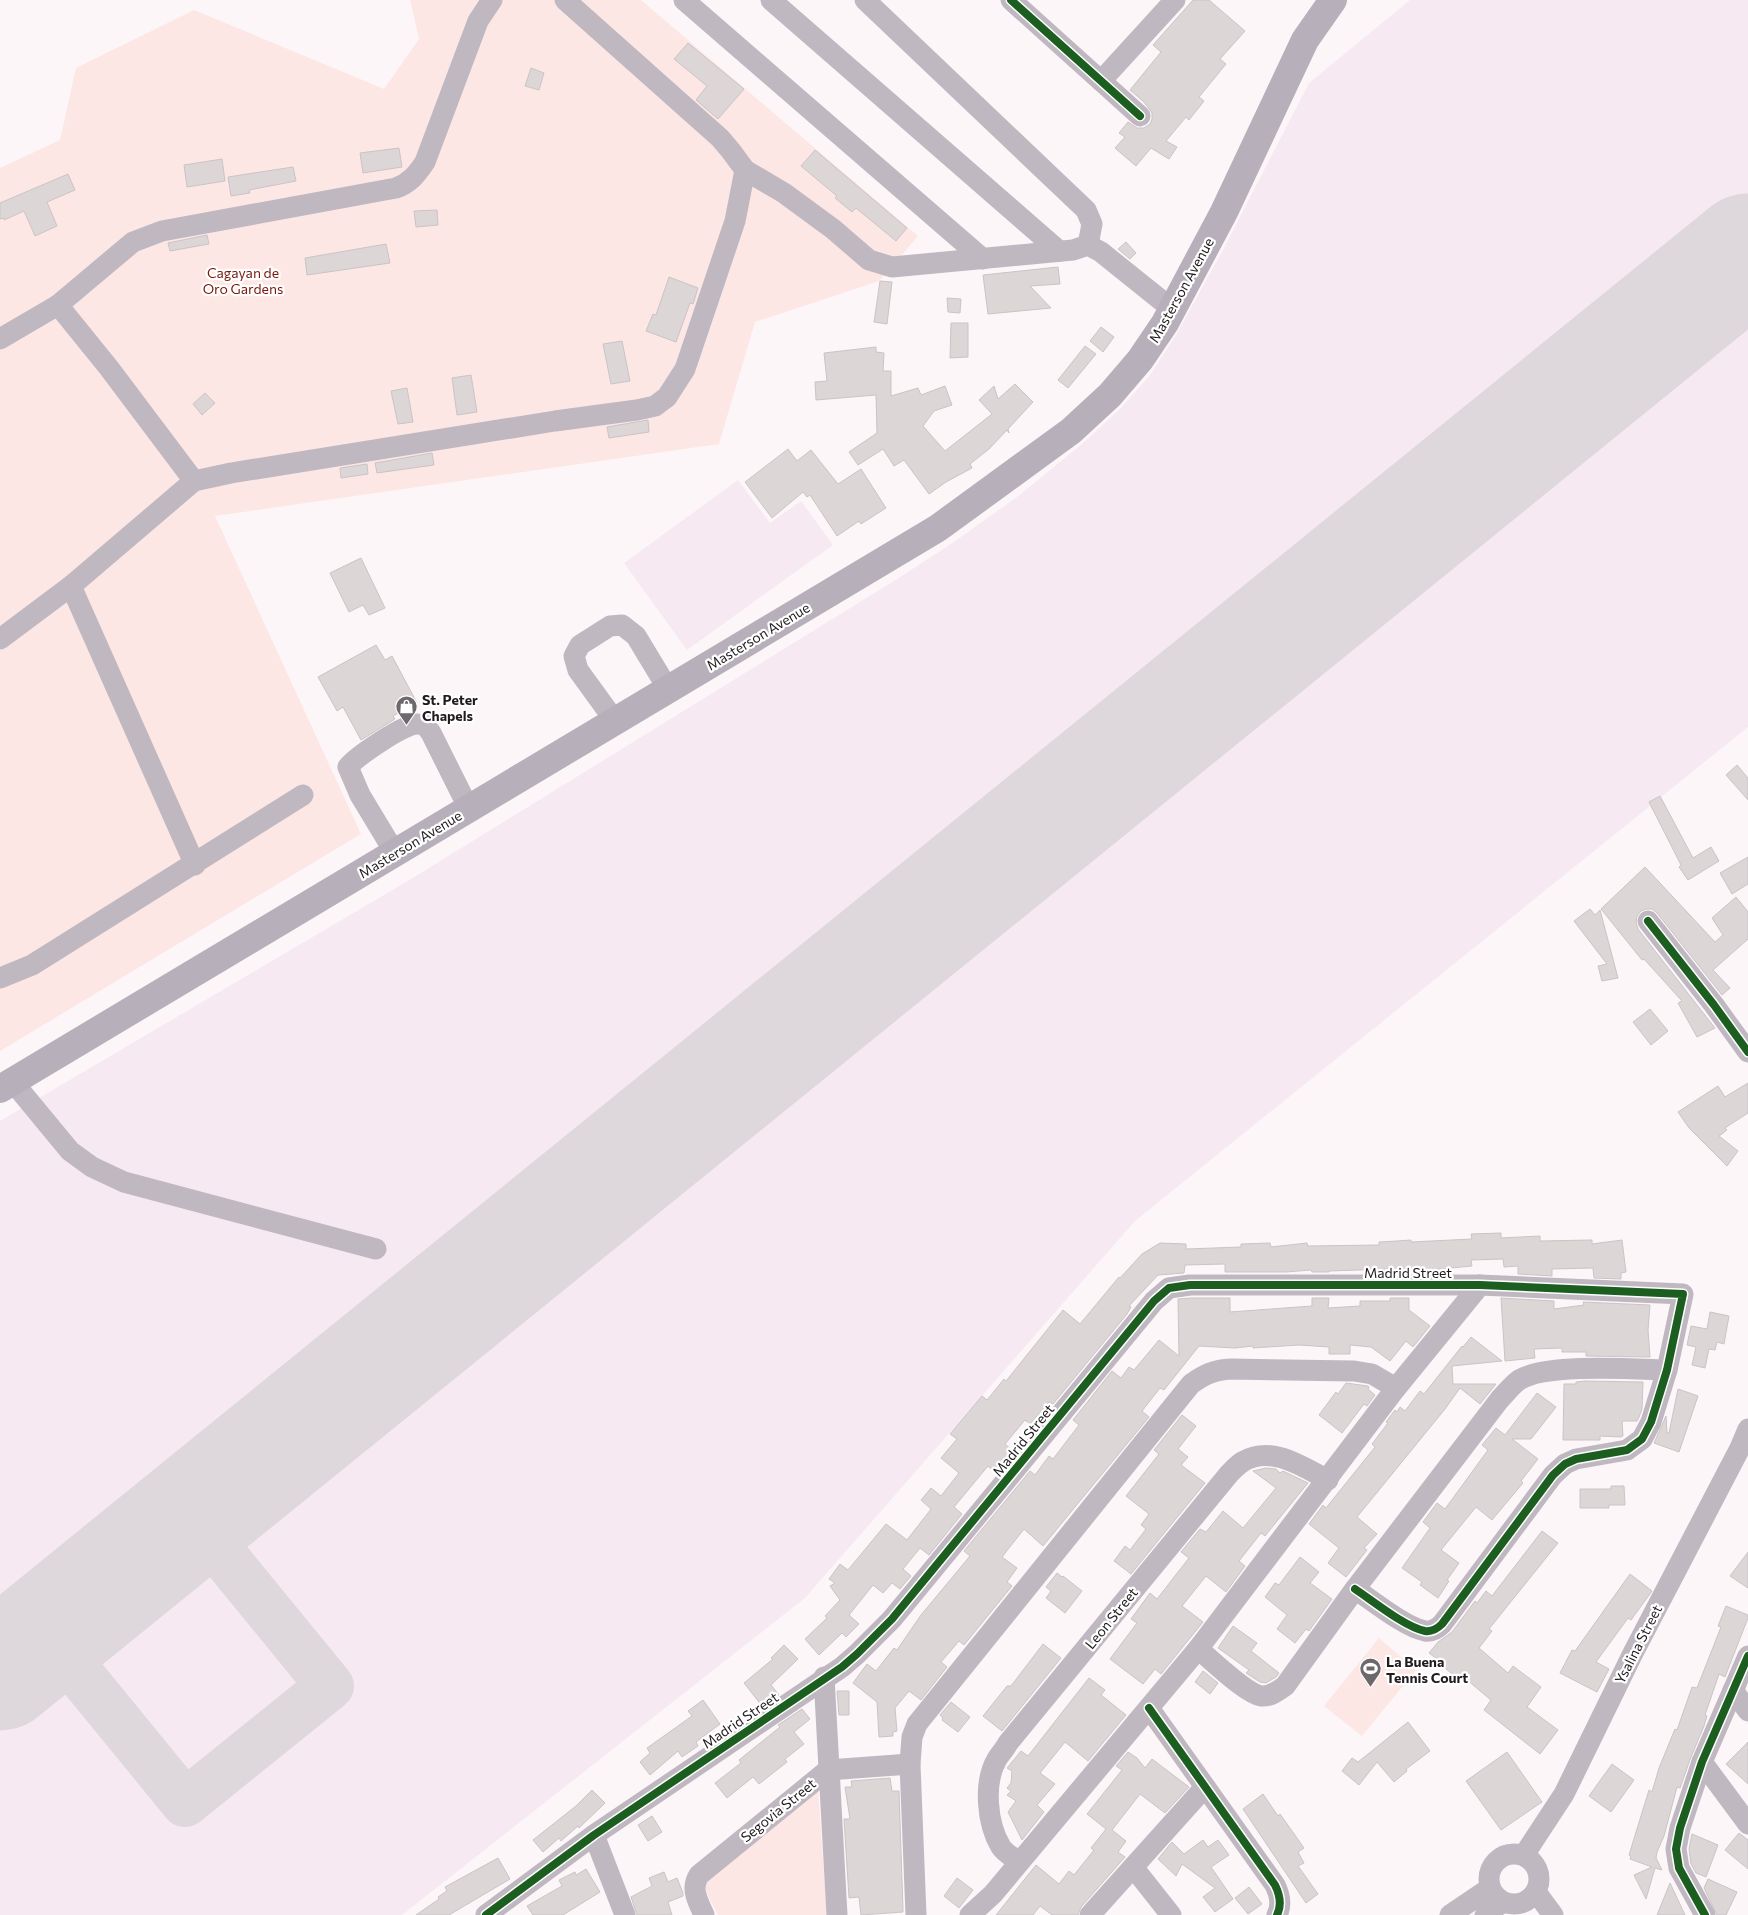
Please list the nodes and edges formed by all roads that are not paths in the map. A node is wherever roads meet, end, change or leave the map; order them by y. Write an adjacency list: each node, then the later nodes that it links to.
1 (492, 0): 15 (street)
2 (565, 0): 11 (street)
3 (684, 0): 14 (street)
4 (771, 0): 13 (street)
5 (865, 0): 12 (street)
6 (1175, 0): 9 (street)
7 (1333, 0): 16 (main road, Masterson Avenue)
8 (1016, 2): 9 (street)
9 (1101, 81): 10 (street)
10 (1140, 116)
11 (746, 170): 14 (street); 18 (street)
12 (1088, 245): 13 (street); 16 (street)
13 (1059, 252): 14 (street)
14 (983, 259)
15 (58, 305): 17 (street); 18 (street)
16 (1172, 309): 21 (main road, Masterson Avenue)
17 (0, 339)
18 (194, 481): 19 (street)
19 (71, 586): 20 (street); 26 (street)
20 (0, 639)
21 (668, 689): 22 (main road, Masterson Avenue); 22 (street)
22 (615, 721): 24 (main road, Masterson Avenue)
23 (304, 795): 26 (street)
24 (469, 809): 25 (main road, Masterson Avenue); 25 (street)
25 (395, 853): 30 (main road, Masterson Avenue)
26 (194, 865): 28 (street)
27 (1648, 921): 29 (street)
28 (0, 978)
29 (1745, 1042)
30 (6, 1086): 31 (street)
31 (376, 1249)
32 (1480, 1285): 33 (street, Madrid Street); 34 (street); 40 (street, Madrid Street)
33 (1667, 1370): 37 (street); 37 (street)
34 (1396, 1388): 36 (street); 45 (street)
35 (1748, 1430): 50 (street, Ysalina Street)
36 (1328, 1480): 38 (street); 51 (street, Leon Street)
37 (1355, 1589): 38 (street)
38 (1198, 1649): 42 (street)
39 (1748, 1656): 41 (street)
40 (824, 1678): 46 (street); 49 (street, Madrid Street)
41 (1733, 1690): 43 (street); 44 (street)
42 (1148, 1708): 47 (street); 51 (street)
43 (1748, 1712)
44 (1702, 1762): 48 (street); 67 (street)
45 (910, 1764): 46 (street, Segovia Street); 59 (street)
46 (828, 1770): 57 (street, Segovia Street); 58 (street)
47 (1205, 1787): 52 (street); 63 (street)
48 (1748, 1824)
49 (594, 1835): 55 (street, Madrid Street); 56 (street)
50 (1524, 1855): 53 (street); 54 (street)
51 (1019, 1862): 60 (street)
52 (1133, 1867): 61 (street); 62 (street)
53 (1536, 1892): 54 (street); 66 (street)
54 (1506, 1902): 64 (street); 65 (street)
55 (486, 1915)
56 (626, 1915)
57 (704, 1915)
58 (837, 1915)
59 (916, 1915)
60 (970, 1915)
61 (1090, 1915)
62 (1171, 1915)
63 (1277, 1915)
64 (1450, 1915)
65 (1485, 1915)
66 (1553, 1915)
67 (1705, 1915)

